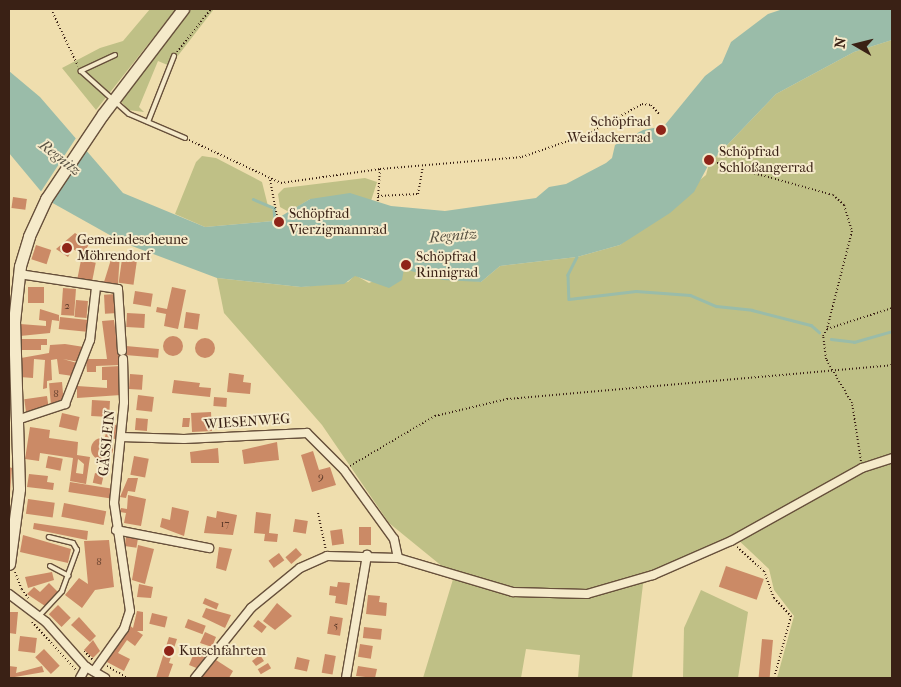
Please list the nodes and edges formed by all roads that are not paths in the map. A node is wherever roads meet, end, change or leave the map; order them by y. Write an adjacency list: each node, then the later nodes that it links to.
1 (183, 9): 4 (street)
2 (115, 55): 4 (lane)
3 (174, 56): 5 (lane)
4 (112, 102): 5 (lane); 7 (street)
5 (148, 122): 6 (lane)
6 (186, 138)
7 (16, 268): 8 (street, GÄSSLEIN); 9 (street)
8 (96, 287): 10 (street); 11 (street, GÄSSLEIN)
9 (10, 345): 10 (street)
10 (14, 416): 18 (street)
11 (121, 437): 13 (street, GÄSSLEIN); 17 (street, WIESENWEG)
12 (892, 458): 17 (street)
13 (116, 530): 15 (street); 24 (street, GÄSSLEIN)
14 (49, 537): 20 (lane)
15 (209, 548)
16 (367, 555): 17 (street); 27 (street); 28 (street)
17 (398, 558)
18 (9, 564)
19 (50, 566): 20 (lane)
20 (69, 576): 22 (lane)
21 (9, 594): 22 (street)
22 (39, 616): 23 (street)
23 (86, 667): 24 (street); 25 (street)
24 (94, 671): 26 (street)
25 (80, 676)
26 (105, 678)
27 (195, 678)
28 (346, 678)

